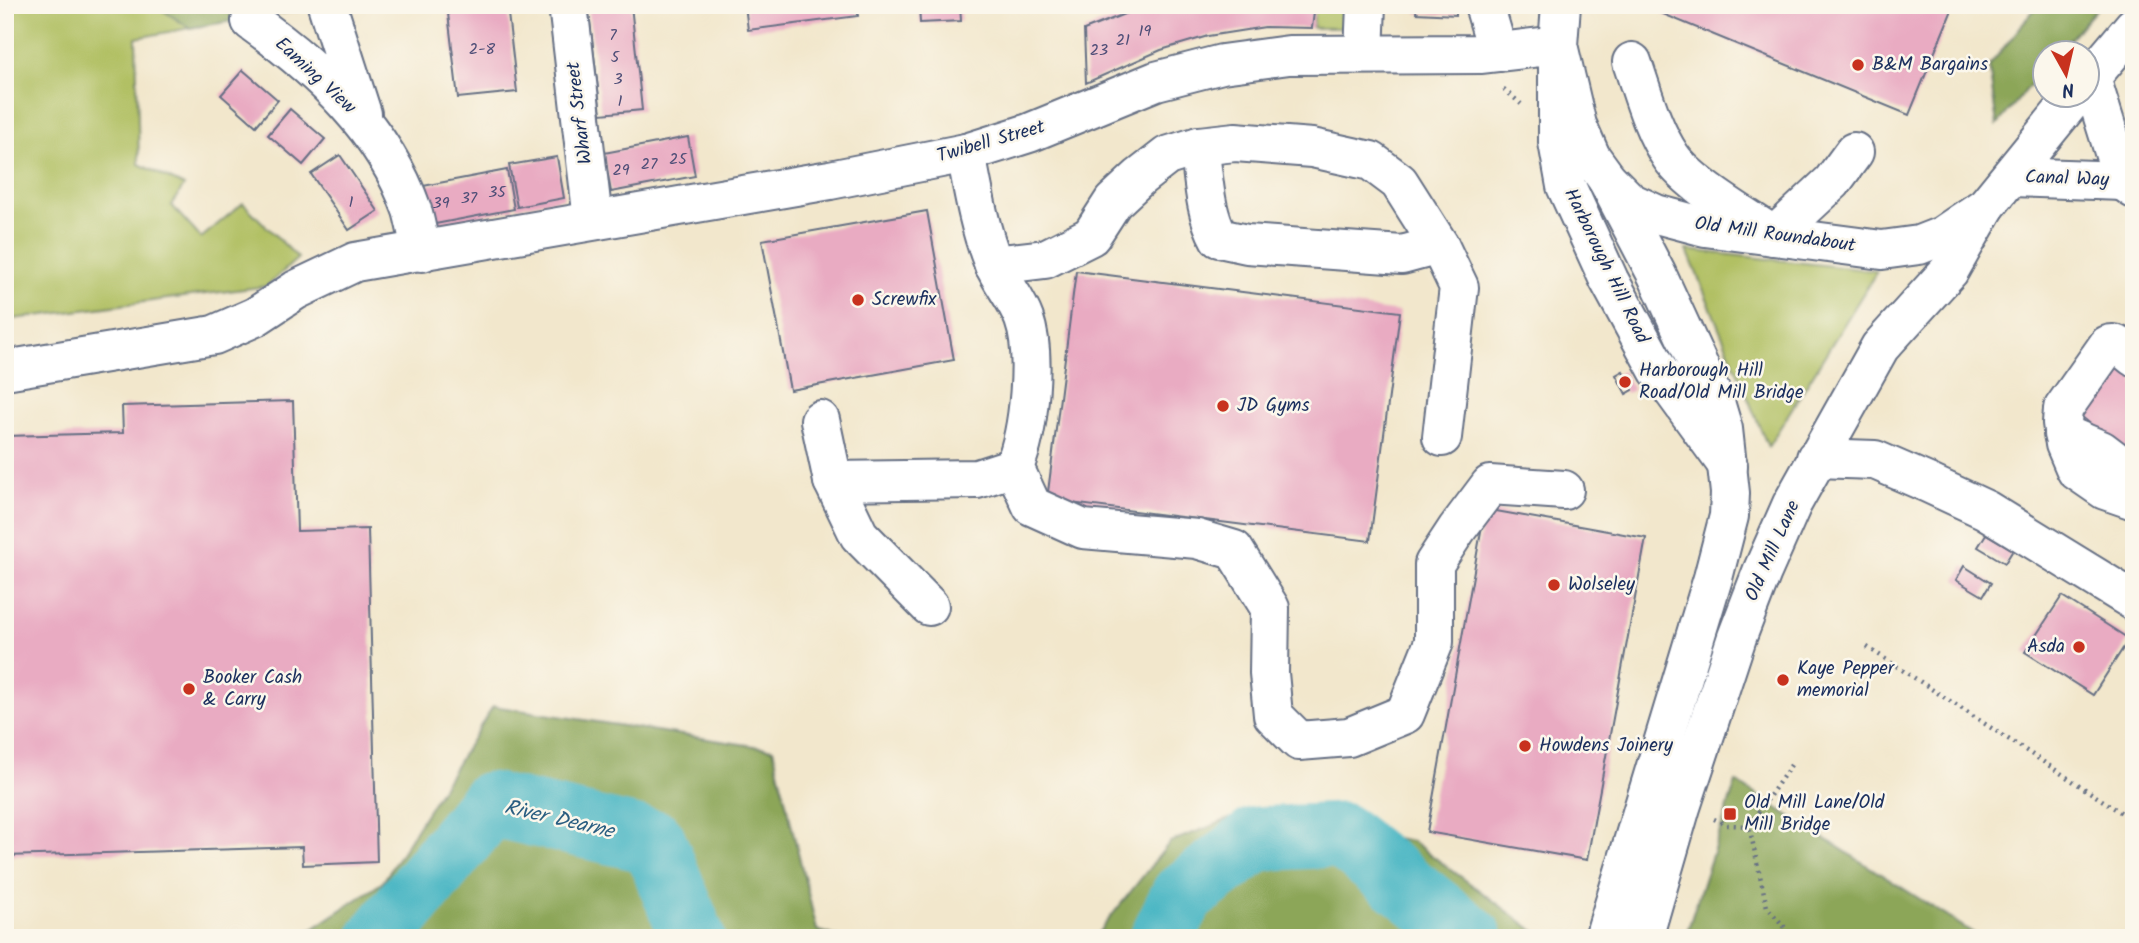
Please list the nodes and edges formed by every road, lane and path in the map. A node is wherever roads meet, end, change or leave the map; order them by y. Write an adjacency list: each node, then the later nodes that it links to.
1 (327, 5): 16 (main road)
2 (568, 5): 24 (main road, Wharf Street)
3 (1366, 5): 11 (main road)
4 (1484, 5): 10 (main road)
5 (1535, 5): 9 (main road, Harborough Hill Road)
6 (1561, 5): 9 (main road, Old Mill Roundabout)
7 (251, 21): 16 (main road, Eaming View)
8 (2134, 26): 13 (main road, Old Mill Roundabout)
9 (1558, 45): 10 (main road, Twibell Street); 21 (main road, Old Mill Roundabout); 37 (main road, Harborough Hill Road)
10 (1499, 52): 11 (main road, Twibell Street)
11 (1364, 54): 19 (main road, Twibell Street)
12 (1632, 62): 25 (main road)
13 (2100, 67)
14 (2066, 108): 20 (main road, Old Mill Roundabout)
15 (2095, 108): 22 (main road, Canal Way)
16 (366, 126): 27 (main road, Eaming View)
17 (1199, 146): 26 (main road); 26 (main road); 28 (main road)
18 (1854, 152): 25 (main road)
19 (966, 153): 24 (main road, Twibell Street); 28 (main road)
20 (2011, 177): 22 (main road, Canal Way); 23 (main road, Old Mill Roundabout)
21 (1607, 179): 25 (main road, Old Mill Roundabout); 37 (main road, Harborough Hill Road)
22 (2129, 185)
23 (1986, 206): 25 (main road, Old Mill Roundabout); 34 (main road, Old Mill Lane)
24 (593, 220): 27 (main road, Twibell Street)
25 (1774, 236)
26 (1439, 246): 33 (main road)
27 (422, 252): 30 (main road, Twibell Street)
28 (994, 265): 35 (main road)
29 (2134, 357): 32 (main road)
30 (5, 370)
31 (820, 420): 38 (main road)
32 (2063, 434): 36 (main road); 40 (main road)
33 (1442, 438)
34 (1816, 458): 41 (main road); 49 (main road, Old Mill Lane)
35 (1014, 467): 38 (main road); 39 (main road)
36 (2134, 475)
37 (1729, 479): 48 (main road)
38 (833, 481): 42 (main road)
39 (1564, 490)
40 (2134, 500)
41 (2134, 601)
42 (929, 606)
43 (1867, 646): 46 (path)
44 (1791, 765): 47 (path)
45 (1704, 815): 47 (path)
46 (2134, 821)
47 (1749, 826): 50 (path)
48 (1604, 938)
49 (1643, 938)
50 (1794, 938)

